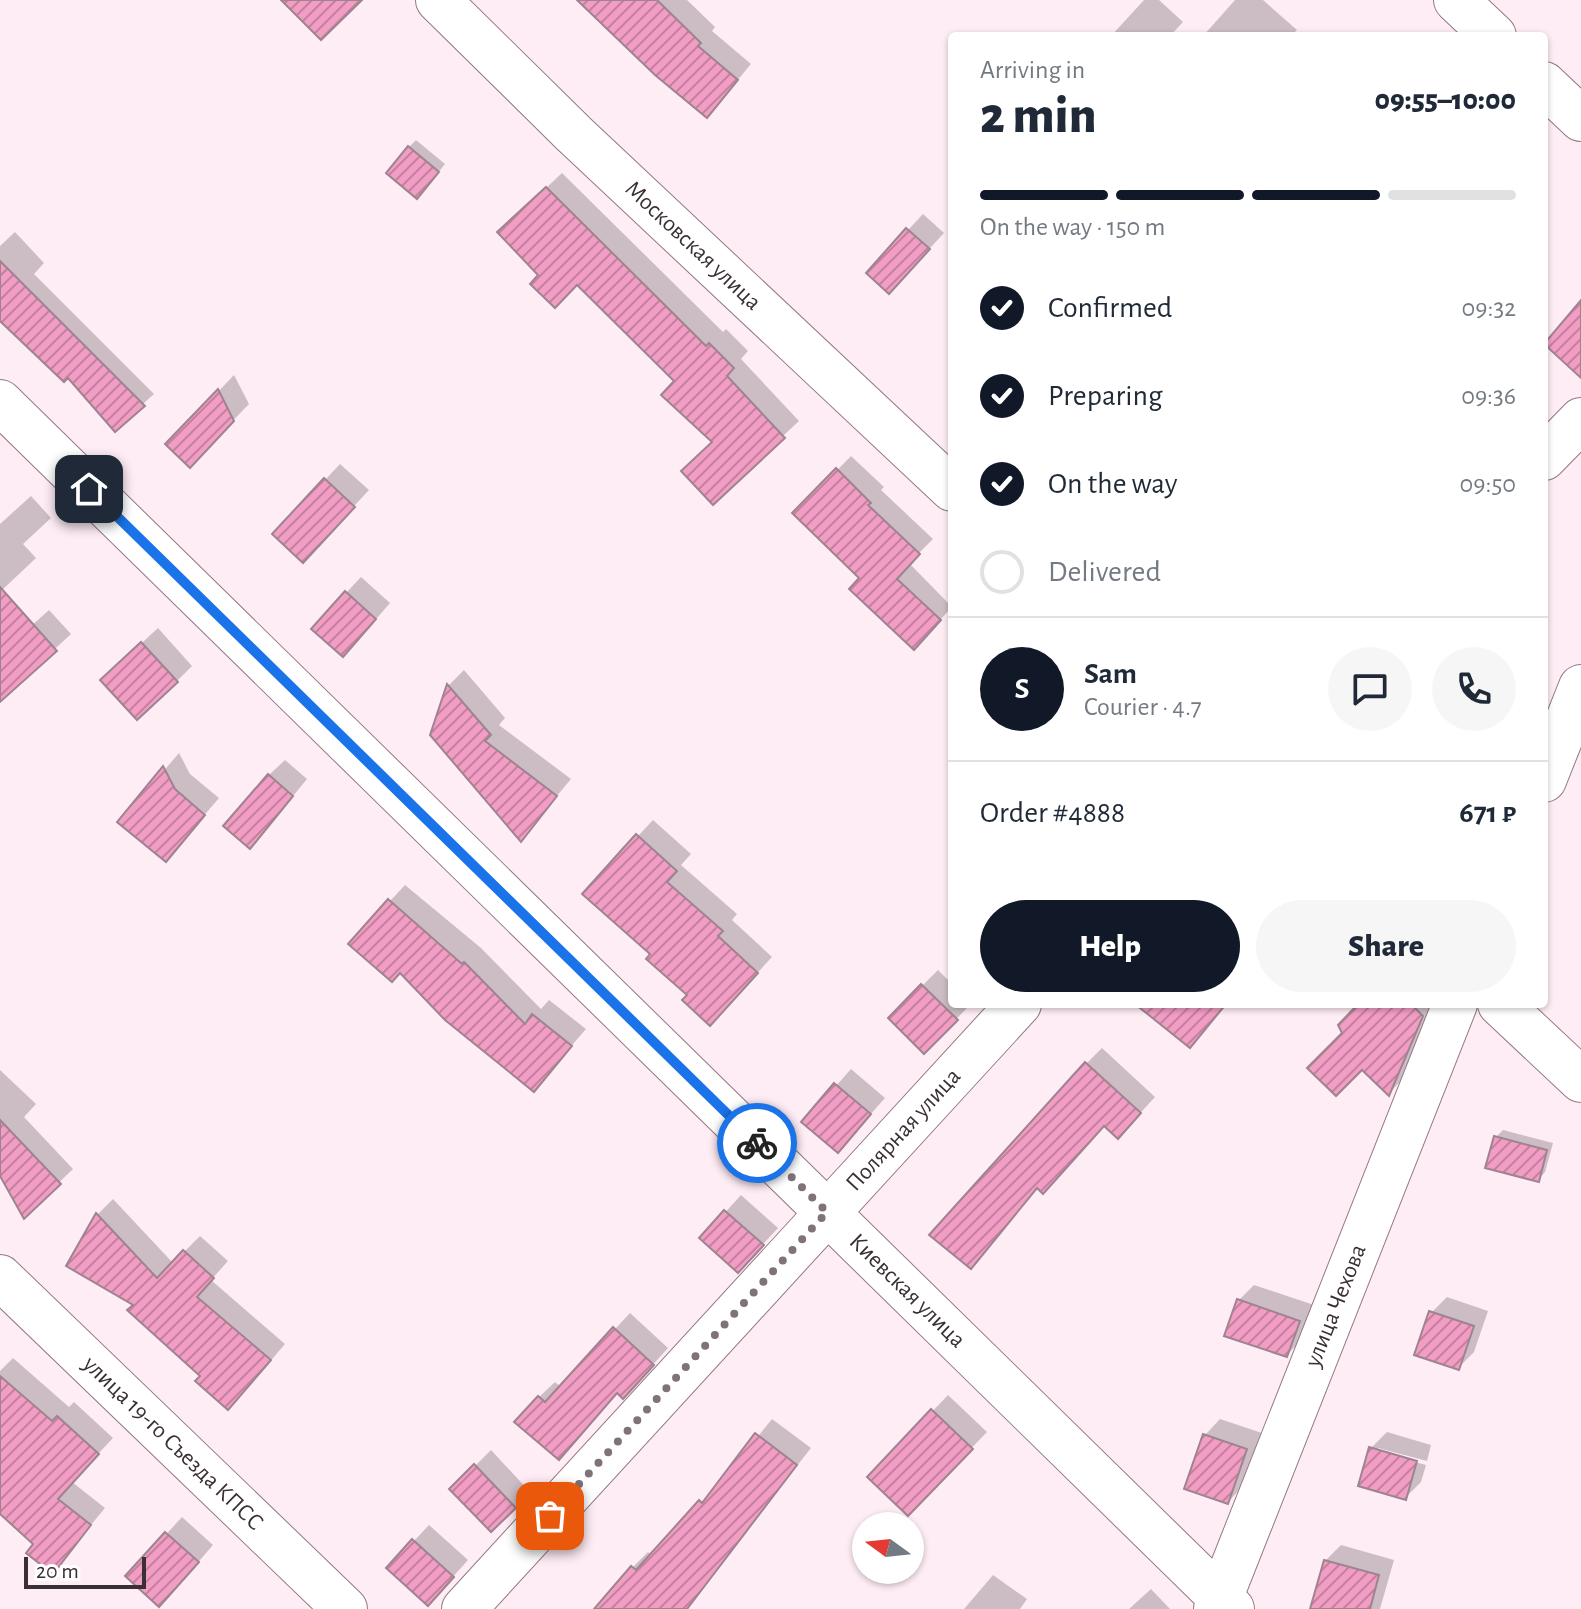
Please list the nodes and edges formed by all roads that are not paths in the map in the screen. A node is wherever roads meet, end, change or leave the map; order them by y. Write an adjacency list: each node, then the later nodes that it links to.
1 (438, 0): 9 (street, Московская улица)
2 (1456, 0): 3 (street)
3 (1490, 32)
4 (1548, 88): 5 (street)
5 (1581, 119)
6 (0, 402): 16 (street, Киевская улица)
7 (1581, 420): 8 (street)
8 (1548, 454)
9 (948, 485)
10 (1581, 687): 11 (street)
11 (1548, 770)
12 (1015, 1008): 16 (street, Полярная улица)
13 (1453, 1008): 18 (street, улица Чехова)
14 (1504, 1008): 15 (street)
15 (1581, 1080)
16 (827, 1212): 18 (street, Киевская улица); 20 (street, Полярная улица)
17 (0, 1277): 19 (street, улица 19-го Съезда КПСС)
18 (1222, 1605)
19 (345, 1609)
20 (464, 1609)

